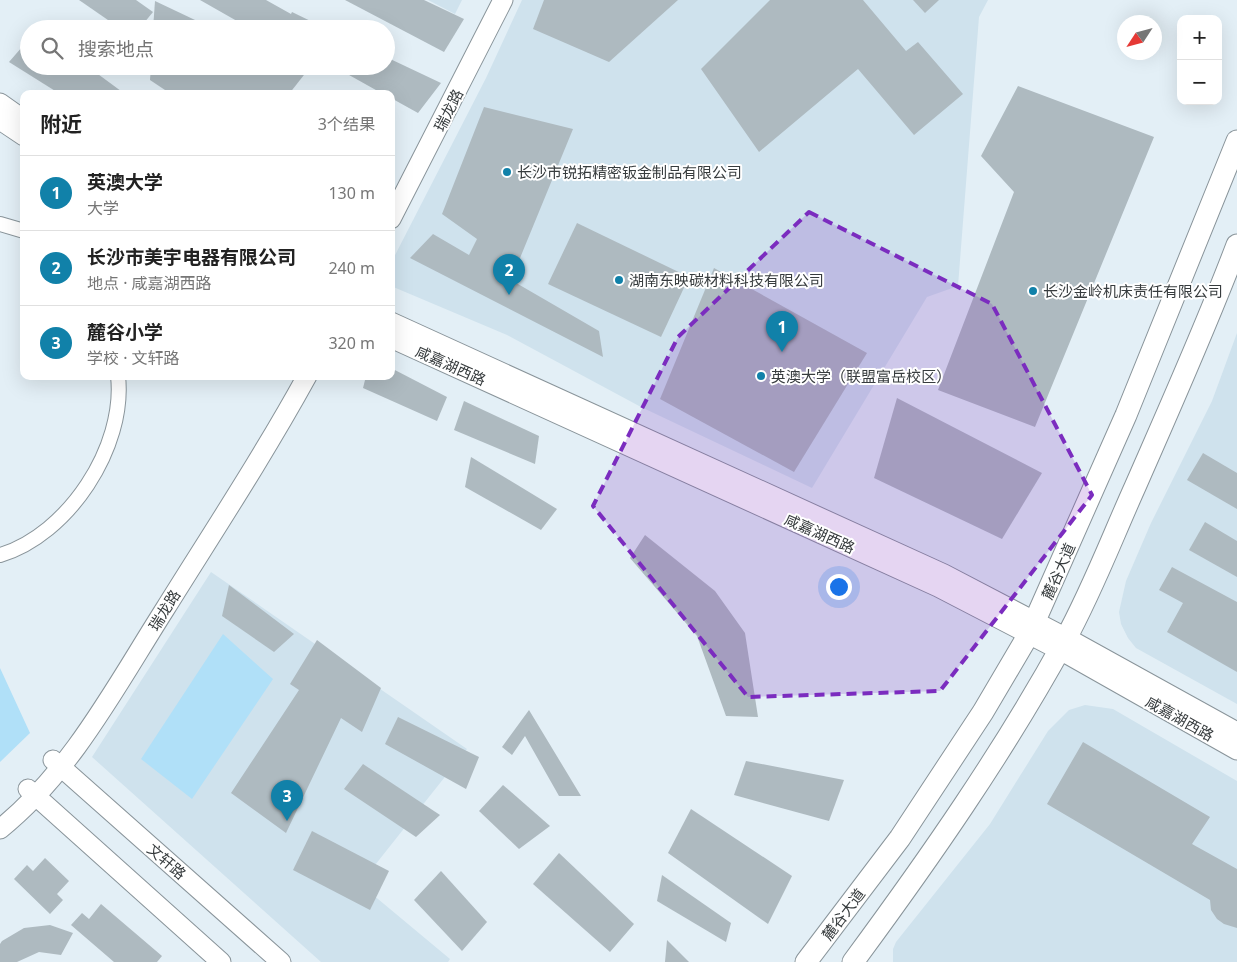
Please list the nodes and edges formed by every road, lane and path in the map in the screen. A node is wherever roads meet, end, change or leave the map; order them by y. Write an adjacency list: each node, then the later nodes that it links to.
1 (493, 0): 8 (main road, 瑞龙路)
2 (503, 0): 9 (main road, 瑞龙路)
3 (0, 103): 4 (main road)
4 (20, 117)
5 (0, 120): 6 (main road)
6 (20, 133)
7 (1237, 141): 19 (main road, 麓谷大道)
8 (395, 191)
9 (395, 211)
10 (0, 224): 11 (street)
11 (20, 230)
12 (1237, 245): 20 (main road)
13 (395, 324): 19 (main road, 咸嘉湖西路)
14 (395, 340): 19 (main road, 咸嘉湖西路)
15 (118, 380): 18 (street)
16 (294, 380): 23 (main road, 瑞龙路)
17 (305, 380): 23 (main road, 瑞龙路)
18 (0, 555)
19 (1032, 628): 20 (main road, 咸嘉湖西路); 29 (main road, 麓谷大道)
20 (1063, 644): 21 (main road, 咸嘉湖西路); 22 (main road, 咸嘉湖西路); 30 (main road)
21 (1237, 732)
22 (1237, 750)
23 (57, 763): 24 (main road, 瑞龙路); 28 (main road, 文轩路)
24 (32, 793): 25 (main road, 瑞龙路); 26 (main road, 瑞龙路); 27 (main road)
25 (0, 815)
26 (0, 829)
27 (221, 962)
28 (281, 962)
29 (806, 962)
30 (853, 962)

